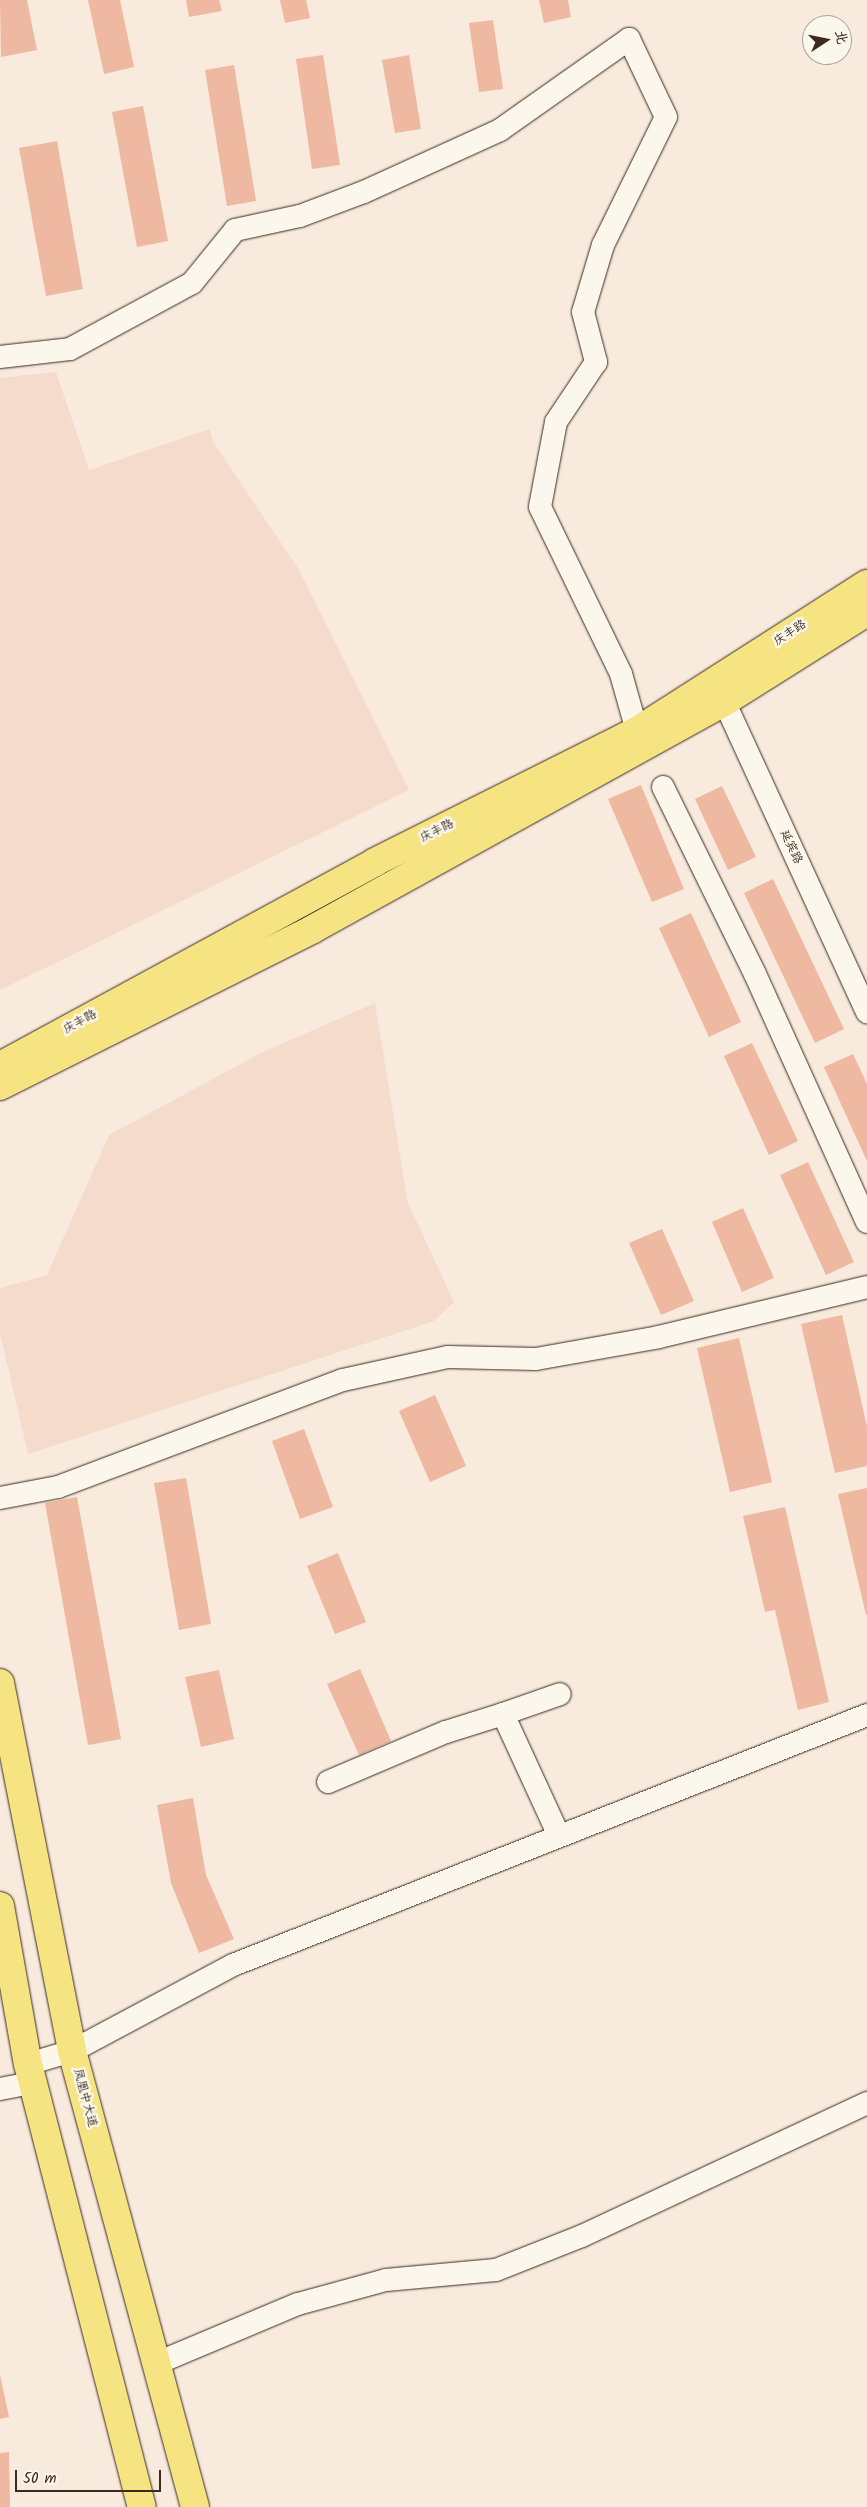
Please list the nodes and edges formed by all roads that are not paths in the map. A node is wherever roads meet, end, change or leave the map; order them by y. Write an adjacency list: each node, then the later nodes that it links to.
1 (0, 357): 5 (street)
2 (867, 584): 4 (main road, 庆丰路)
3 (867, 612): 4 (main road)
4 (720, 692): 5 (main road, 庆丰路); 7 (street, 延宾路); 9 (main road)
5 (637, 731): 8 (main road, 庆丰路)
6 (663, 787): 10 (street)
7 (867, 1012)
8 (0, 1066)
9 (0, 1086)
10 (867, 1222)
11 (867, 1287): 12 (street)
12 (0, 1498)
13 (0, 1684): 20 (main road, 凤凰中大道)
14 (560, 1694): 15 (street)
15 (503, 1714): 17 (street); 18 (street)
16 (867, 1715): 18 (street)
17 (328, 1782)
18 (559, 1836): 20 (street)
19 (0, 1906): 21 (main road)
20 (72, 2051): 21 (street); 24 (main road, 凤凰中大道)
21 (30, 2074): 22 (street); 25 (main road)
22 (0, 2089)
23 (867, 2103): 24 (street)
24 (155, 2364): 26 (main road, 凤凰中大道)
25 (142, 2507)
26 (195, 2507)

